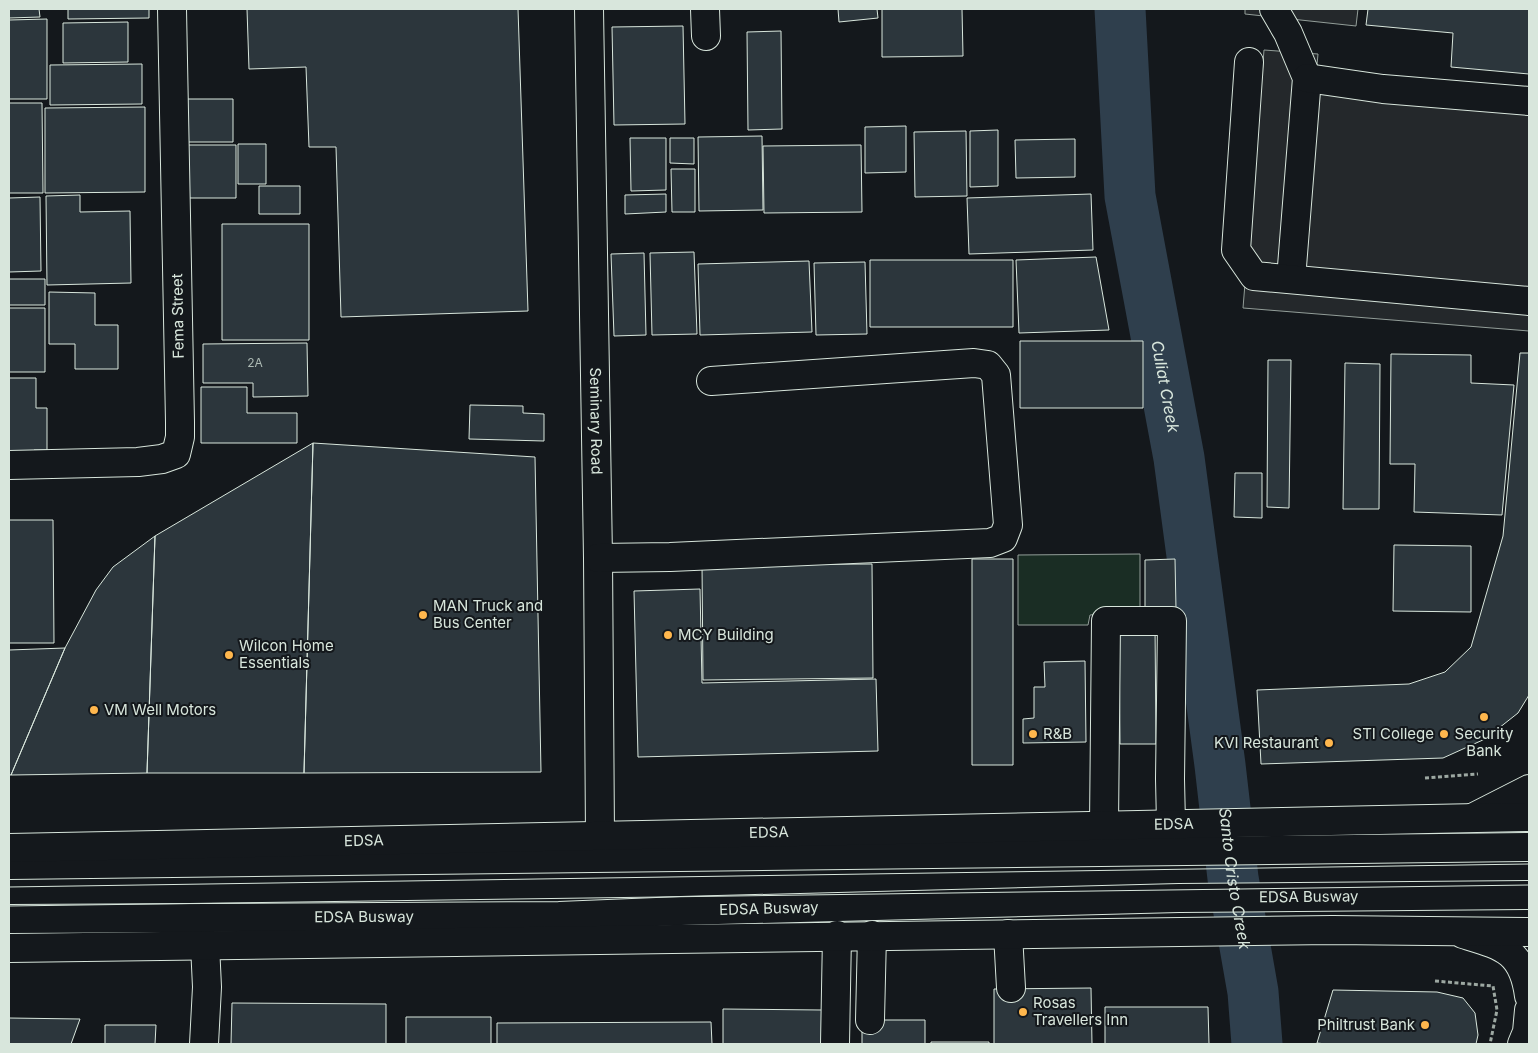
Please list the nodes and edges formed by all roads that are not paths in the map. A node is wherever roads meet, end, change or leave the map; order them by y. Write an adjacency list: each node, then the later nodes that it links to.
1 (172, 9): 12 (main road, Fema Street)
2 (589, 9): 13 (main road, Seminary Road)
3 (705, 9): 5 (main road)
4 (1274, 9): 7 (main road)
5 (706, 36)
6 (1249, 62): 9 (main road)
7 (1307, 78): 8 (main road); 9 (main road)
8 (1529, 101)
9 (1291, 279): 10 (main road)
10 (1529, 301)
11 (711, 381): 13 (main road)
12 (9, 466)
13 (598, 558): 19 (main road, Seminary Road)
14 (1529, 789): 16 (main road)
15 (1529, 817): 16 (main road, EDSA)
16 (1472, 818): 17 (main road, EDSA)
17 (1175, 824): 18 (main road, EDSA); 18 (main road)
18 (1104, 825): 19 (main road, EDSA)
19 (600, 835): 21 (main road, EDSA)
20 (1529, 847): 22 (main road)
21 (9, 848)
22 (9, 865)
23 (1529, 895): 24 (main road, EDSA Busway)
24 (9, 919)
25 (1454, 931): 26 (main road); 27 (main road); 33 (main road)
26 (1529, 932)
27 (1008, 934): 29 (main road); 32 (main road)
28 (837, 935): 29 (main road); 30 (main road); 37 (main road)
29 (872, 935): 35 (main road)
30 (205, 945): 31 (main road); 36 (main road)
31 (9, 948)
32 (1011, 988)
33 (1529, 996)
34 (1529, 1010): 38 (main road)
35 (870, 1020)
36 (204, 1044)
37 (835, 1044)
38 (1522, 1044)

